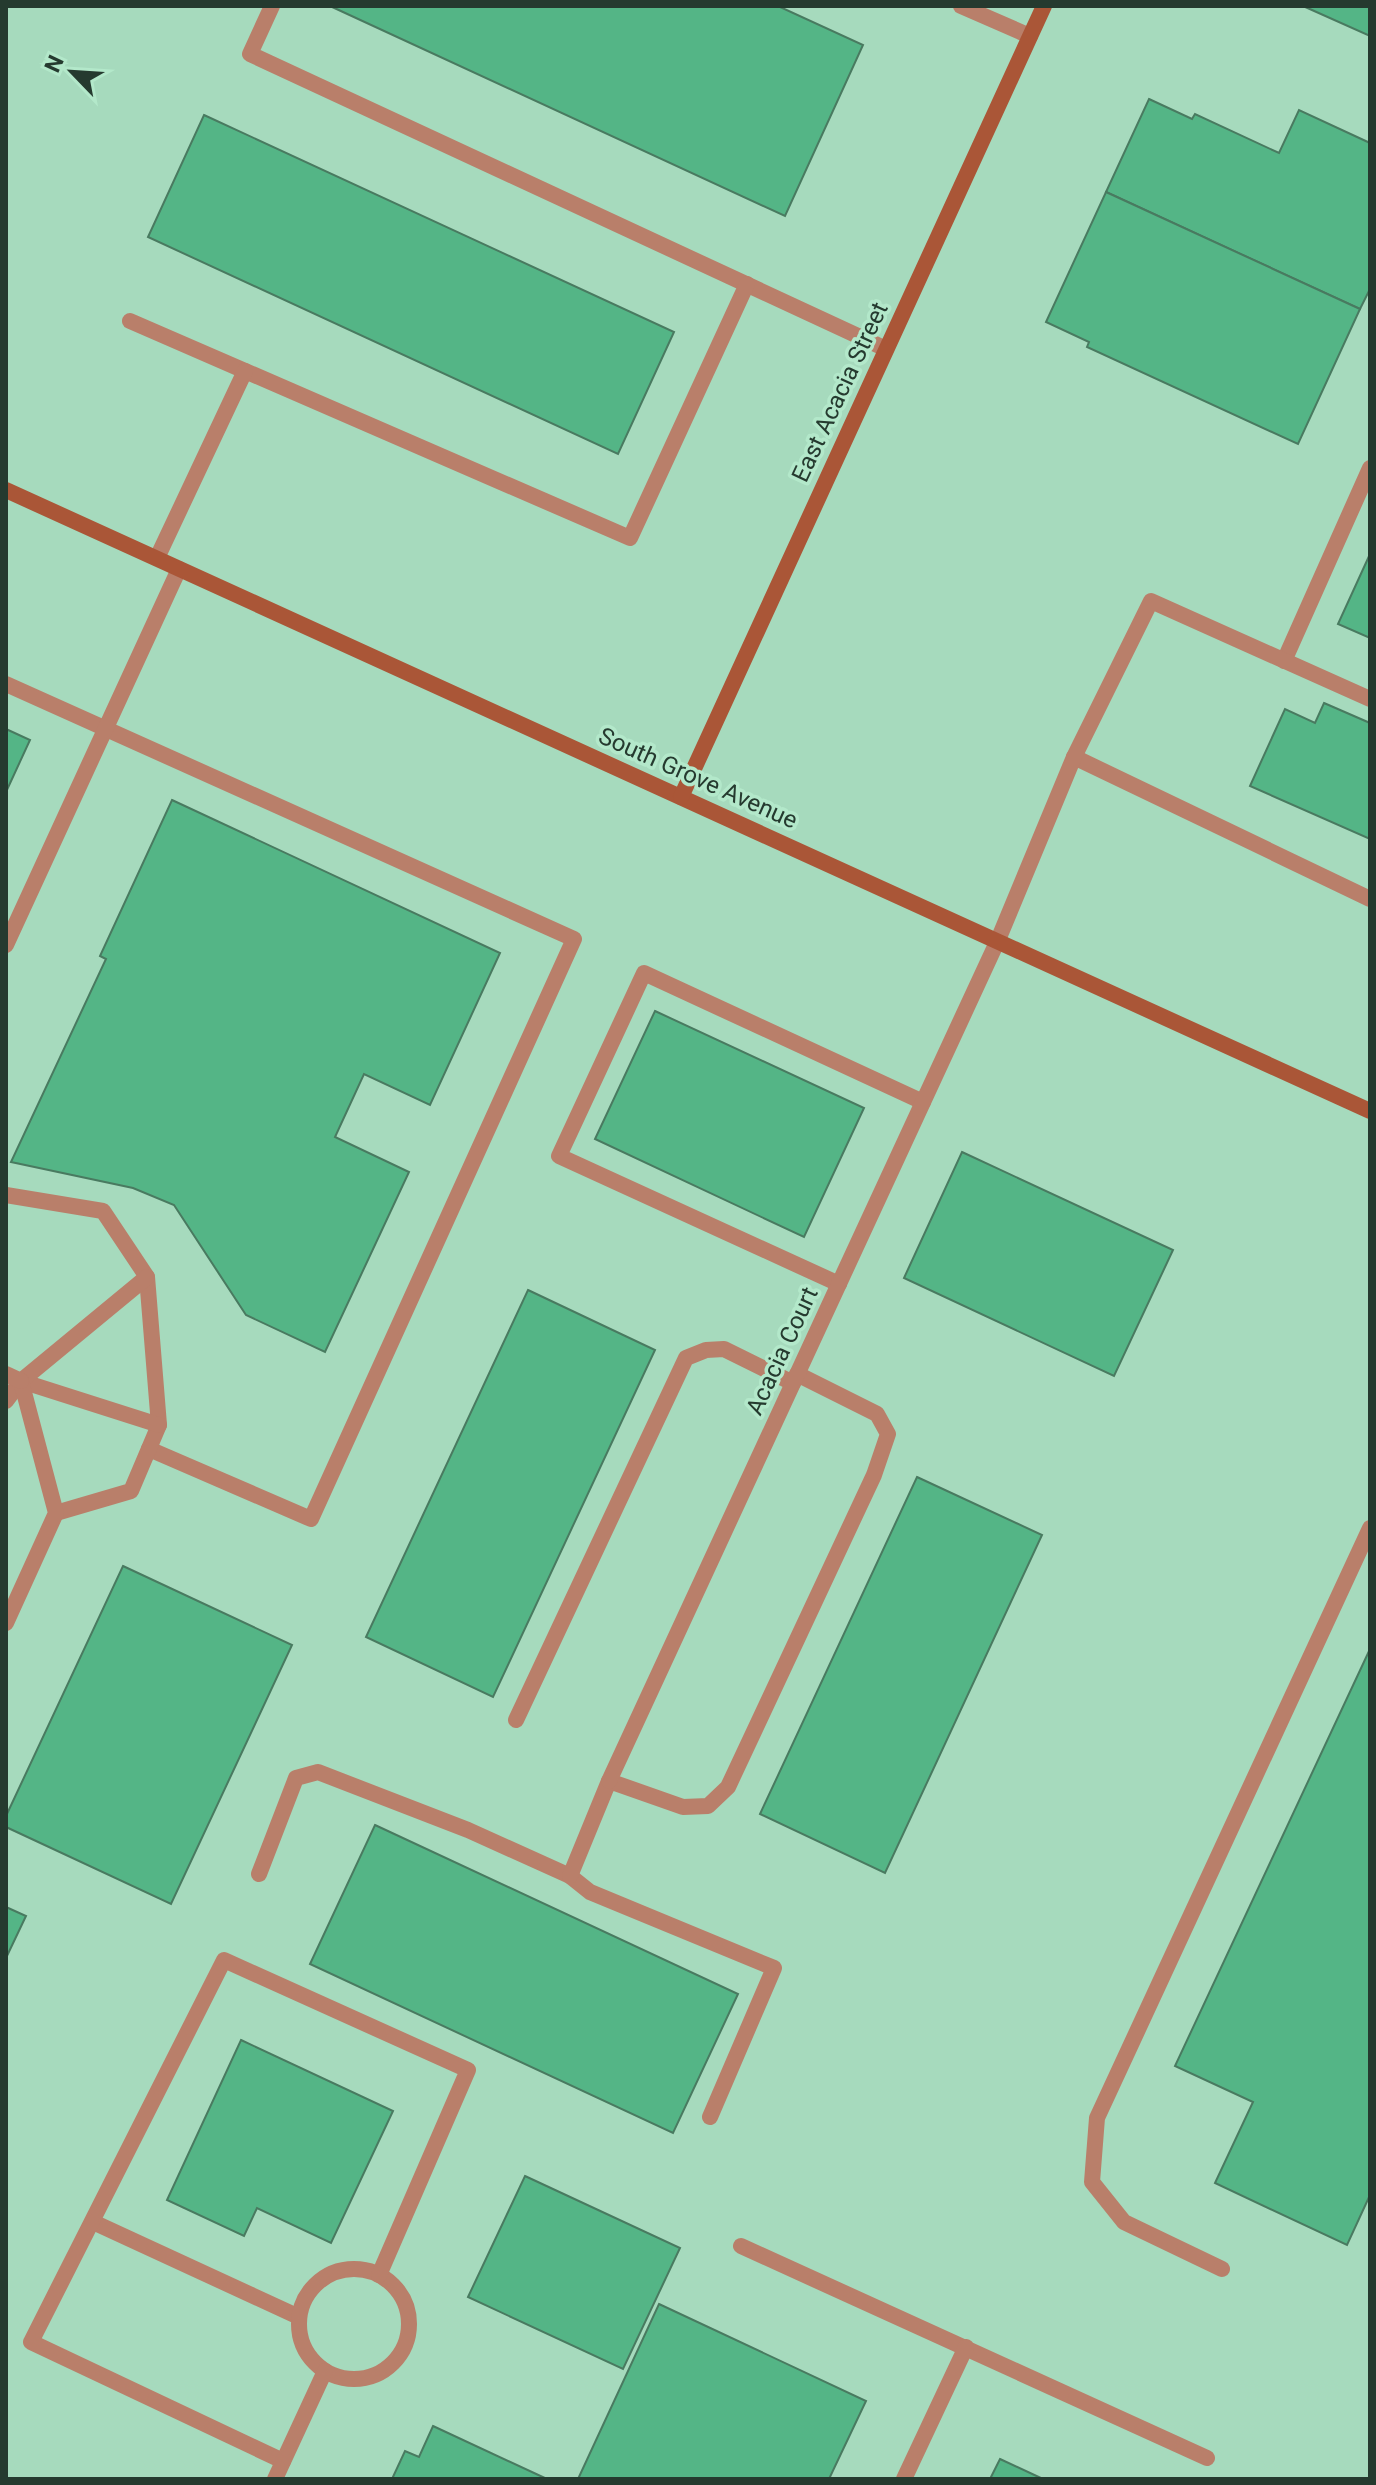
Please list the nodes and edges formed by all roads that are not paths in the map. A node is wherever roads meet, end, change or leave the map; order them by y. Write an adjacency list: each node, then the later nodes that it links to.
1 (272, 6): 5 (street)
2 (961, 6): 4 (street)
3 (1044, 6): 4 (main road, East Acacia Street)
4 (1030, 36): 7 (main road, East Acacia Street)
5 (747, 284): 7 (street); 8 (street)
6 (130, 321): 8 (street)
7 (886, 349): 18 (main road, East Acacia Street)
8 (245, 371): 11 (street)
9 (1370, 468): 13 (street)
10 (6, 490): 11 (main road, South Grove Avenue)
11 (157, 558): 12 (main road, South Grove Avenue)
12 (179, 569): 16 (street); 18 (main road, South Grove Avenue)
13 (1284, 661): 15 (street); 17 (street, Acacia Court)
14 (6, 684): 16 (street)
15 (1370, 699)
16 (105, 730): 21 (street); 31 (street)
17 (1074, 757): 19 (street); 20 (street, Acacia Court)
18 (681, 797): 20 (main road, South Grove Avenue)
19 (1370, 899)
20 (998, 940): 22 (street, Acacia Court); 23 (main road, South Grove Avenue)
21 (6, 945)
22 (923, 1102): 26 (street, Acacia Court); 26 (street)
23 (1370, 1111)
24 (6, 1195): 25 (street)
25 (147, 1277): 27 (street); 30 (street)
26 (839, 1284): 28 (street, Acacia Court)
27 (14, 1377): 29 (street); 30 (street); 32 (street)
28 (795, 1379): 35 (street); 36 (street, Acacia Court); 36 (street)
29 (6, 1401)
30 (159, 1425): 31 (street)
31 (149, 1449): 32 (street)
32 (56, 1513): 34 (street)
33 (1370, 1528): 42 (street)
34 (6, 1623)
35 (516, 1720)
36 (609, 1781): 38 (street, Acacia Court)
37 (259, 1874): 38 (street)
38 (570, 1876): 39 (street)
39 (710, 2117)
40 (93, 2222): 43 (street); 44 (street); 48 (street)
41 (741, 2246): 45 (street)
42 (1222, 2269)
43 (379, 2275): 44 (street); 46 (street)
44 (299, 2317): 46 (street)
45 (966, 2347): 47 (street); 50 (street)
46 (325, 2371): 48 (street)
47 (1207, 2458)
48 (283, 2461): 49 (street)
49 (275, 2479)
50 (904, 2479)

